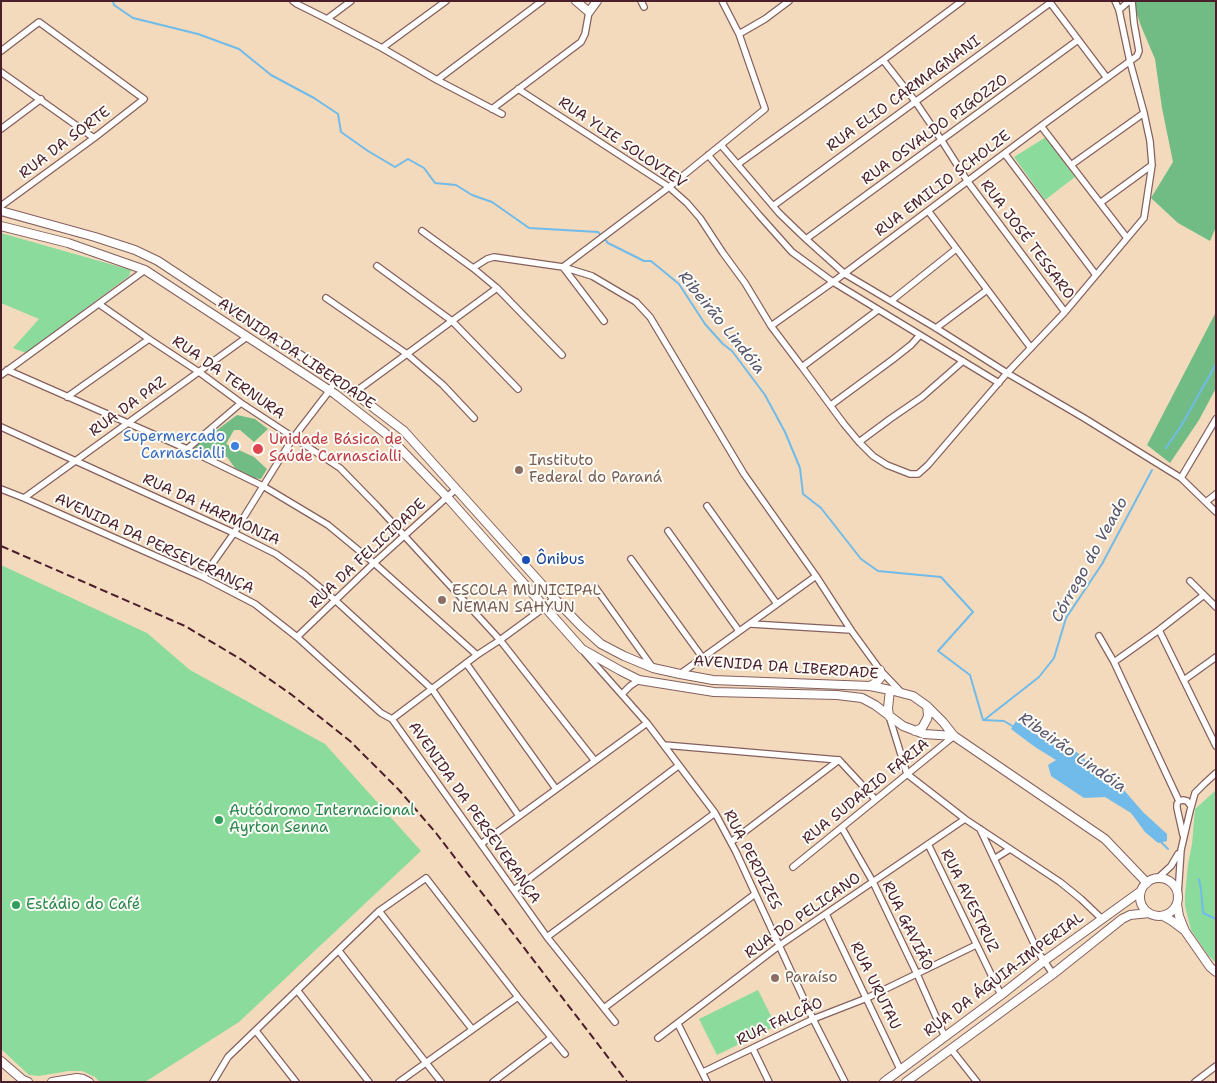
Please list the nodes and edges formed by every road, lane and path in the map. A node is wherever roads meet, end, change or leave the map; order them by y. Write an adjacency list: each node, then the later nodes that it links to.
1 (293, 1): 15 (street)
2 (351, 1): 15 (street)
3 (446, 1): 18 (street)
4 (542, 1): 24 (street)
5 (576, 1): 14 (street)
6 (597, 1): 14 (street)
7 (722, 1): 16 (street)
8 (788, 1): 16 (street)
9 (962, 1): 20 (street)
10 (1115, 1): 13 (street)
11 (1130, 1): 13 (street); 21 (street)
12 (1049, 2): 17 (street); 27 (street, RUA ELIO CARMAGNANI)
13 (1119, 10): 21 (street)
14 (588, 12): 25 (street)
15 (327, 19): 18 (street)
16 (739, 34): 35 (street)
17 (1078, 40): 23 (street); 34 (street, RUA OSVALDO PIGOZZO)
18 (382, 48): 24 (street)
19 (1, 51): 33 (street, RUA DA SORTE)
20 (883, 60): 27 (street, RUA JOSÉ TESSARO); 38 (street)
21 (1130, 62): 23 (street, RUA EMILIO SCHOLZE); 29 (street)
22 (1, 72): 26 (street)
23 (1107, 78): 31 (street, RUA EMILIO SCHOLZE)
24 (437, 80): 28 (street)
25 (518, 89): 28 (street); 42 (street, RUA YLIE SOLOVIEV)
26 (41, 99): 32 (street); 33 (street)
27 (915, 101): 34 (street, RUA JOSÉ TESSARO); 45 (street, RUA ELIO CARMAGNANI)
28 (492, 109): 30 (street)
29 (1144, 113): 39 (street); 40 (street)
30 (502, 114)
31 (1041, 126): 36 (street, RUA EMILIO SCHOLZE); 39 (street)
32 (1, 129)
33 (94, 138): 44 (street, RUA DA SORTE)
34 (942, 141): 41 (street, RUA JOSÉ TESSARO); 51 (street, RUA OSVALDO PIGOZZO)
35 (721, 144): 37 (street); 38 (street)
36 (1005, 154): 41 (street, RUA EMILIO SCHOLZE); 58 (street)
37 (708, 155): 42 (street); 59 (street)
38 (738, 164): 45 (street)
39 (1071, 165): 43 (street)
40 (1152, 165): 43 (street); 50 (street)
41 (968, 182): 47 (street, RUA EMILIO SCHOLZE); 66 (street, RUA JOSÉ TESSARO)
42 (669, 187): 54 (street); 69 (street, RUA YLIE SOLOVIEV)
43 (1100, 203): 50 (street)
44 (1, 206)
45 (773, 206): 51 (street)
46 (1, 211): 83 (street, AVENIDA DA LIBERDADE)
47 (929, 212): 52 (street); 57 (street, RUA EMILIO SCHOLZE)
48 (1, 226): 56 (street, AVENIDA DA LIBERDADE)
49 (422, 231): 55 (street)
50 (1126, 238): 58 (street)
51 (806, 239): 57 (street)
52 (956, 249): 61 (street); 63 (street)
53 (377, 266): 67 (street)
54 (563, 267): 55 (street); 68 (street); 114 (street)
55 (474, 268): 60 (street)
56 (145, 270): 64 (street); 72 (street, AVENIDA DA LIBERDADE)
57 (845, 274): 59 (street, RUA EMILIO SCHOLZE); 63 (street)
58 (1096, 275): 66 (street)
59 (833, 282): 65 (street); 69 (street, RUA EMILIO SCHOLZE)
60 (497, 288): 67 (street); 76 (street)
61 (987, 290): 70 (street); 74 (street)
62 (326, 298): 75 (street)
63 (891, 301): 70 (street)
64 (99, 304): 73 (street, RUA DA TERNURA); 79 (street)
65 (878, 310): 71 (street); 78 (street)
66 (1065, 312): 74 (street)
67 (452, 321): 75 (street); 85 (street)
68 (604, 321)
69 (771, 326): 78 (street, RUA YLIE SOLOVIEV)
70 (936, 328): 81 (street)
71 (920, 335): 77 (street); 90 (street)
72 (247, 337): 80 (street, RUA DA PAZ); 86 (street, AVENIDA DA LIBERDADE)
73 (150, 340): 80 (street, RUA DA TERNURA); 88 (street)
74 (1031, 348): 81 (street)
75 (407, 354): 87 (street); 91 (street)
76 (562, 355)
77 (963, 361): 84 (street); 96 (street)
78 (802, 367): 90 (street, RUA YLIE SOLOVIEV)
79 (7, 370): 82 (street); 88 (street)
80 (199, 372): 89 (street, RUA DA TERNURA); 93 (street, RUA DA PAZ)
81 (1008, 373): 84 (street); 99 (street)
82 (1, 374)
83 (336, 379): 86 (street); 87 (street, AVENIDA DA LIBERDADE)
84 (999, 383): 96 (street, RUA YLIE SOLOVIEV)
85 (518, 389)
86 (330, 390): 95 (street); 104 (street, AVENIDA DA LIBERDADE)
87 (355, 392): 102 (street, AVENIDA DA LIBERDADE)
88 (67, 397): 93 (street)
89 (241, 403): 95 (street, RUA DA TERNURA); 97 (street)
90 (831, 405): 96 (street, RUA YLIE SOLOVIEV)
91 (474, 418)
92 (1215, 422): 99 (street)
93 (126, 423): 97 (street); 98 (street, RUA DA PAZ)
94 (1, 427): 98 (street, RUA DA HARMONIA)
95 (293, 438): 100 (street); 111 (street, RUA DA TERNURA)
96 (859, 442)
97 (187, 449): 100 (street)
98 (75, 460): 105 (street, RUA DA PAZ); 110 (street, RUA DA HARMONIA)
99 (1181, 478): 106 (street)
100 (263, 486): 110 (street); 113 (street)
101 (1, 489): 105 (street, AVENIDA DA PERSEVERANÇA)
102 (456, 490): 104 (street, RUA DA FELICIDADE); 119 (street, AVENIDA DA LIBERDADE)
103 (1216, 494): 106 (street)
104 (447, 497): 111 (street, RUA DA FELICIDADE); 122 (street, AVENIDA DA LIBERDADE)
105 (24, 498): 115 (street, AVENIDA DA PERSEVERANÇA)
106 (1206, 502): 108 (street)
107 (707, 506): 121 (street)
108 (1216, 512)
109 (668, 531): 127 (street)
110 (234, 533): 115 (street); 120 (street, RUA DA HARMONIA)
111 (405, 536): 113 (street, RUA DA FELICIDADE); 130 (street, RUA DA TERNURA)
112 (631, 559): 134 (street)
113 (374, 563): 120 (street, RUA DA FELICIDADE); 132 (street)
114 (816, 576): 121 (street); 125 (street)
115 (203, 577): 129 (street, AVENIDA DA PERSEVERANÇA)
116 (1190, 581): 118 (street)
117 (595, 587): 137 (street)
118 (1204, 595): 123 (street); 126 (street)
119 (554, 598): 122 (street); 137 (street, AVENIDA DA LIBERDADE)
120 (335, 600): 129 (street, RUA DA FELICIDADE); 143 (street, RUA DA HARMONIA)
121 (777, 604): 124 (street)
122 (545, 607): 130 (street); 131 (street, AVENIDA DA LIBERDADE)
123 (1216, 607)
124 (750, 624): 125 (street); 127 (street)
125 (851, 630): 138 (street)
126 (1159, 630): 135 (street); 141 (street)
127 (739, 631): 134 (street)
128 (1099, 636): 135 (street)
129 (297, 637): 149 (street, AVENIDA DA PERSEVERANÇA)
130 (500, 640): 132 (street); 156 (street, RUA DA TERNURA)
131 (582, 649): 140 (street, AVENIDA DA LIBERDADE); 146 (street, RUA PERDIZES)
132 (477, 655): 136 (street)
133 (1216, 656): 141 (street)
134 (702, 658): 139 (street)
135 (1114, 662): 162 (street)
136 (466, 663): 143 (street); 160 (street)
137 (653, 668): 139 (street, AVENIDA DA LIBERDADE)
138 (880, 670): 142 (street); 144 (street); 145 (street)
139 (680, 674): 142 (street, AVENIDA DA LIBERDADE)
140 (639, 680): 146 (street); 148 (street, AVENIDA DA LIBERDADE)
141 (1184, 680): 154 (street)
142 (870, 686): 144 (street, AVENIDA DA LIBERDADE)
143 (432, 689): 149 (street); 166 (street, RUA DA HARMONIA)
144 (890, 690): 145 (street); 148 (street)
145 (901, 692): 147 (street)
146 (622, 694): 150 (street, RUA PERDIZES)
147 (927, 706): 151 (street); 152 (street)
148 (889, 716): 151 (street, AVENIDA DA LIBERDADE); 159 (street)
149 (392, 719): 172 (street, AVENIDA DA PERSEVERANÇA)
150 (646, 722): 153 (street, RUA PERDIZES); 156 (street)
151 (915, 731): 152 (street, AVENIDA DA LIBERDADE)
152 (954, 736): 159 (street, RUA SUDARIO FARIA); 180 (street)
153 (664, 745): 155 (street); 157 (street, RUA PERDIZES)
154 (1216, 746)
155 (839, 760): 161 (street); 171 (street)
156 (594, 761): 160 (street)
157 (678, 766): 165 (street, RUA PERDIZES); 181 (street)
158 (1216, 773): 164 (street)
159 (907, 774): 161 (street, RUA SUDARIO FARIA); 167 (street)
160 (556, 789): 166 (street)
161 (875, 799): 168 (street, RUA SUDARIO FARIA)
162 (1179, 801): 163 (street); 164 (street)
163 (1178, 808): 164 (street); 170 (street)
164 (1191, 808): 170 (street)
165 (714, 813): 171 (street, RUA PERDIZES); 191 (street)
166 (519, 816): 172 (street)
167 (964, 819): 169 (street); 173 (street, RUA DO PELICANO)
168 (842, 828): 177 (street, RUA SUDARIO FARIA); 179 (street, RUA GAVIÃO)
169 (980, 829): 174 (street); 176 (street)
170 (1184, 837): 175 (street)
171 (731, 842): 183 (street, RUA PERDIZES)
172 (481, 844): 181 (street, AVENIDA DA PERSEVERANÇA)
173 (928, 844): 179 (street, RUA DO PELICANO); 193 (street, RUA AVESTRUZ)
174 (1010, 849): 176 (street); 189 (street)
175 (1181, 850): 178 (street); 184 (street)
176 (994, 859): 195 (street)
177 (793, 867)
178 (1158, 878): 180 (street); 184 (street)
179 (873, 882): 187 (street, RUA DO PELICANO); 197 (street, RUA GAVIÃO)
180 (1147, 883): 182 (street)
181 (514, 890): 191 (street, AVENIDA DA PERSEVERANÇA)
182 (1141, 891): 186 (street); 189 (street, RUA DA ÁGUIA-IMPERIAL)
183 (755, 894): 192 (street, RUA PERDIZES); 203 (street)
184 (1177, 899): 188 (street); 190 (street)
185 (380, 910): 194 (street); 201 (street); 207 (street)
186 (1149, 913): 188 (street); 198 (street, RUA DA ÁGUIA-IMPERIAL)
187 (826, 914): 192 (street, RUA DO PELICANO); 202 (street, RUA URUTAU)
188 (1163, 916): 190 (street)
189 (1102, 919): 195 (street, RUA DA ÁGUIA-IMPERIAL)
190 (1185, 931): 196 (street)
191 (547, 937): 203 (street, AVENIDA DA PERSEVERANÇA)
192 (780, 945): 204 (street, RUA PERDIZES); 206 (street, RUA DO PELICANO)
193 (976, 945): 197 (street, RUA FALCÃO); 200 (street, RUA AVESTRUZ)
194 (339, 950): 199 (street); 216 (street)
195 (1044, 961): 198 (street); 200 (street, RUA DA ÁGUIA-IMPERIAL)
196 (1216, 972)
197 (917, 974): 202 (street, RUA FALCÃO); 209 (street, RUA GAVIÃO)
198 (1053, 974): 213 (street, RUA DA ÁGUIA-IMPERIAL)
199 (298, 990): 208 (street); 225 (street)
200 (1001, 995): 209 (street, RUA DA ÁGUIA-IMPERIAL)
201 (518, 997): 207 (street); 210 (street)
202 (867, 998): 204 (street, RUA FALCÃO); 218 (street, RUA URUTAU)
203 (604, 1008): 205 (street, AVENIDA DA PERSEVERANÇA)
204 (813, 1020): 212 (street, RUA FALCÃO); 231 (street, RUA PERDIZES)
205 (615, 1022)
206 (678, 1024): 211 (street, RUA DO PELICANO); 219 (street)
207 (472, 1029): 216 (street)
208 (256, 1030): 220 (street); 224 (street)
209 (945, 1037): 218 (street, RUA DA ÁGUIA-IMPERIAL)
210 (551, 1038): 214 (street); 228 (street)
211 (658, 1038)
212 (753, 1049): 219 (street, RUA FALCÃO); 230 (street)
213 (951, 1049): 233 (street, RUA DA ÁGUIA-IMPERIAL); 234 (street)
214 (565, 1054)
215 (1, 1061): 221 (street)
216 (426, 1062): 226 (street); 227 (street)
217 (1216, 1066): 235 (street)
218 (900, 1069): 232 (street, RUA DA ÁGUIA-IMPERIAL)
219 (703, 1072): 229 (street)
220 (292, 1080)
221 (28, 1082)
222 (52, 1082): 223 (street)
223 (89, 1082)
224 (213, 1082)
225 (369, 1082)
226 (399, 1082)
227 (441, 1082)
228 (493, 1082)
229 (707, 1082)
230 (769, 1082)
231 (845, 1082)
232 (884, 1082)
233 (907, 1082)
234 (977, 1082)
235 (1194, 1082)

